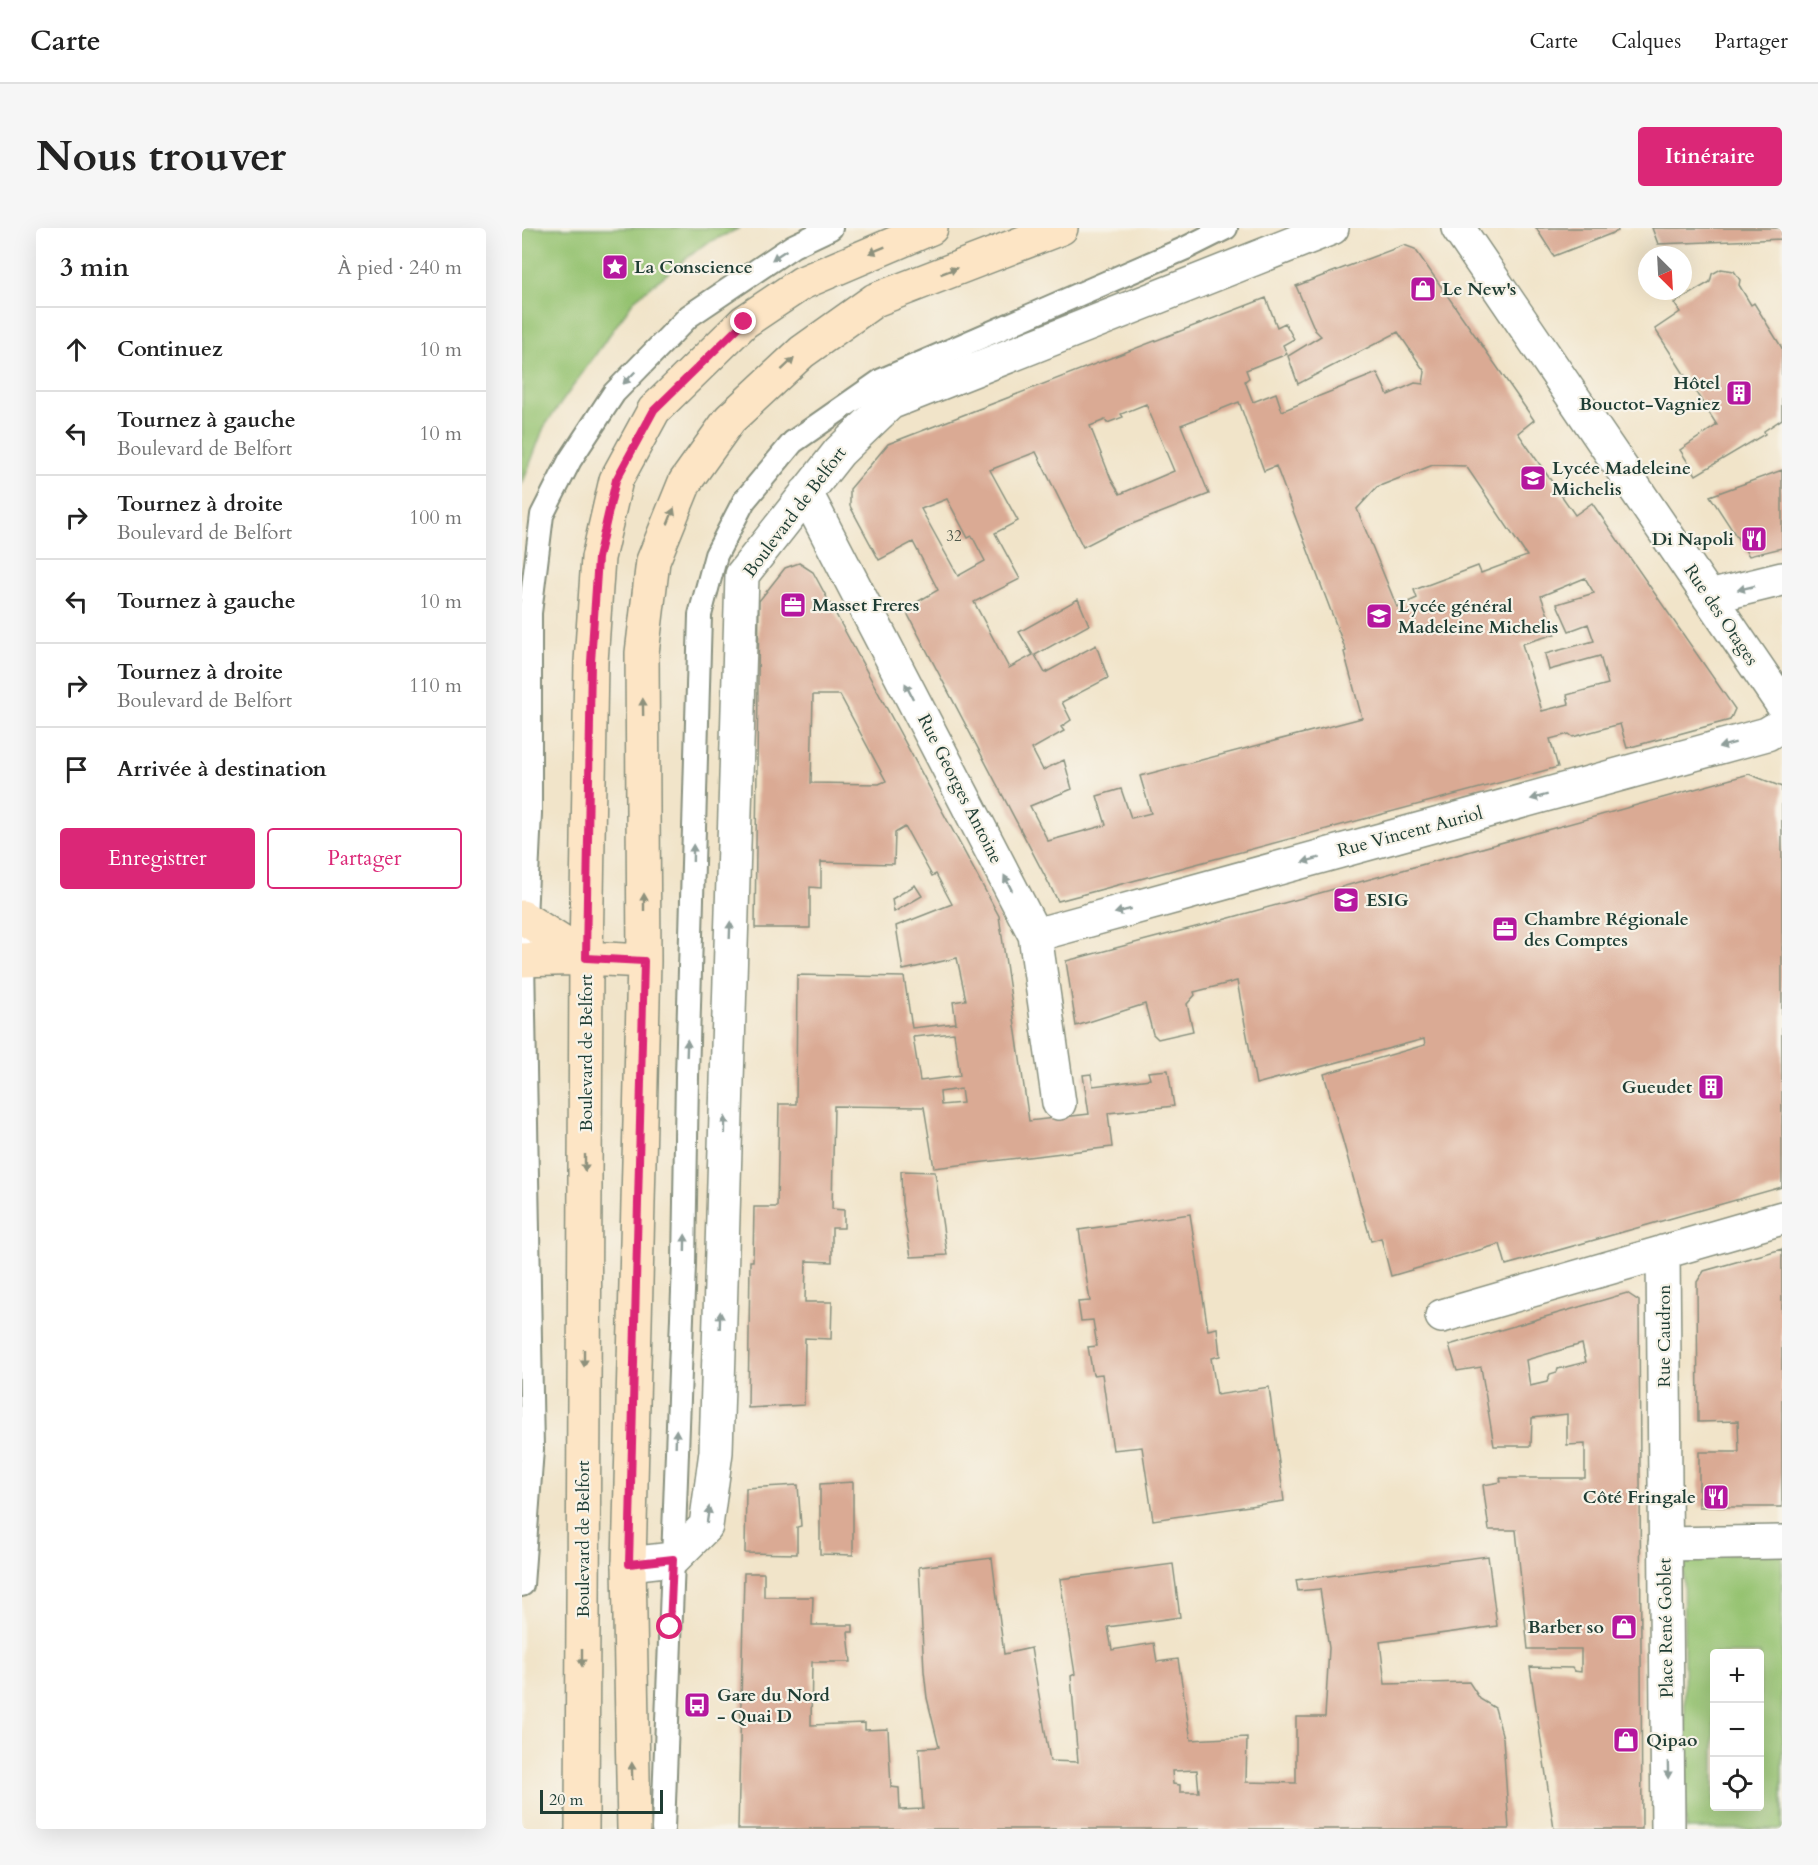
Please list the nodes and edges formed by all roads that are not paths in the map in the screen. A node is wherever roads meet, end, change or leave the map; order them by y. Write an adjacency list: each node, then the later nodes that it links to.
1 (831, 228): 12 (lane, one-way to 12)
2 (931, 228): 14 (main road, Boulevard de Belfort, one-way to 14)
3 (1061, 228): 16 (main road, one-way to 3)
4 (1226, 228): 23 (lane, one-way to 4)
5 (1332, 228): 7 (street, Boulevard de Belfort)
6 (1458, 228): 9 (street, Rue des Otages)
7 (806, 493): 13 (street, Rue Georges Antoine, one-way to 7); 23 (street, Boulevard de Belfort, one-way to 7)
8 (1782, 579): 9 (street, one-way to 9)
9 (1709, 597): 10 (street, Rue des Otages)
10 (1782, 704)
11 (1782, 725): 13 (street, Rue Vincent Auriol, one-way to 13)
12 (524, 917): 14 (main road); 15 (lane)
13 (1035, 935): 17 (street, Rue Georges Antoine)
14 (586, 958): 15 (main road); 16 (main road); 26 (main road, Boulevard de Belfort, one-way to 26)
15 (523, 960): 25 (lane)
16 (644, 961): 24 (main road)
17 (1059, 1103)
18 (1782, 1218): 19 (street)
19 (1663, 1252): 20 (street); 22 (street, Rue Caudron)
20 (1442, 1316)
21 (1782, 1542): 22 (street, Place René Goblet)
22 (1665, 1544): 29 (street, Place René Goblet, one-way to 29)
23 (673, 1559): 24 (street); 28 (lane)
24 (629, 1564): 27 (main road, one-way to 24)
25 (522, 1585)
26 (582, 1829)
27 (634, 1829)
28 (663, 1829)
29 (1668, 1829)

